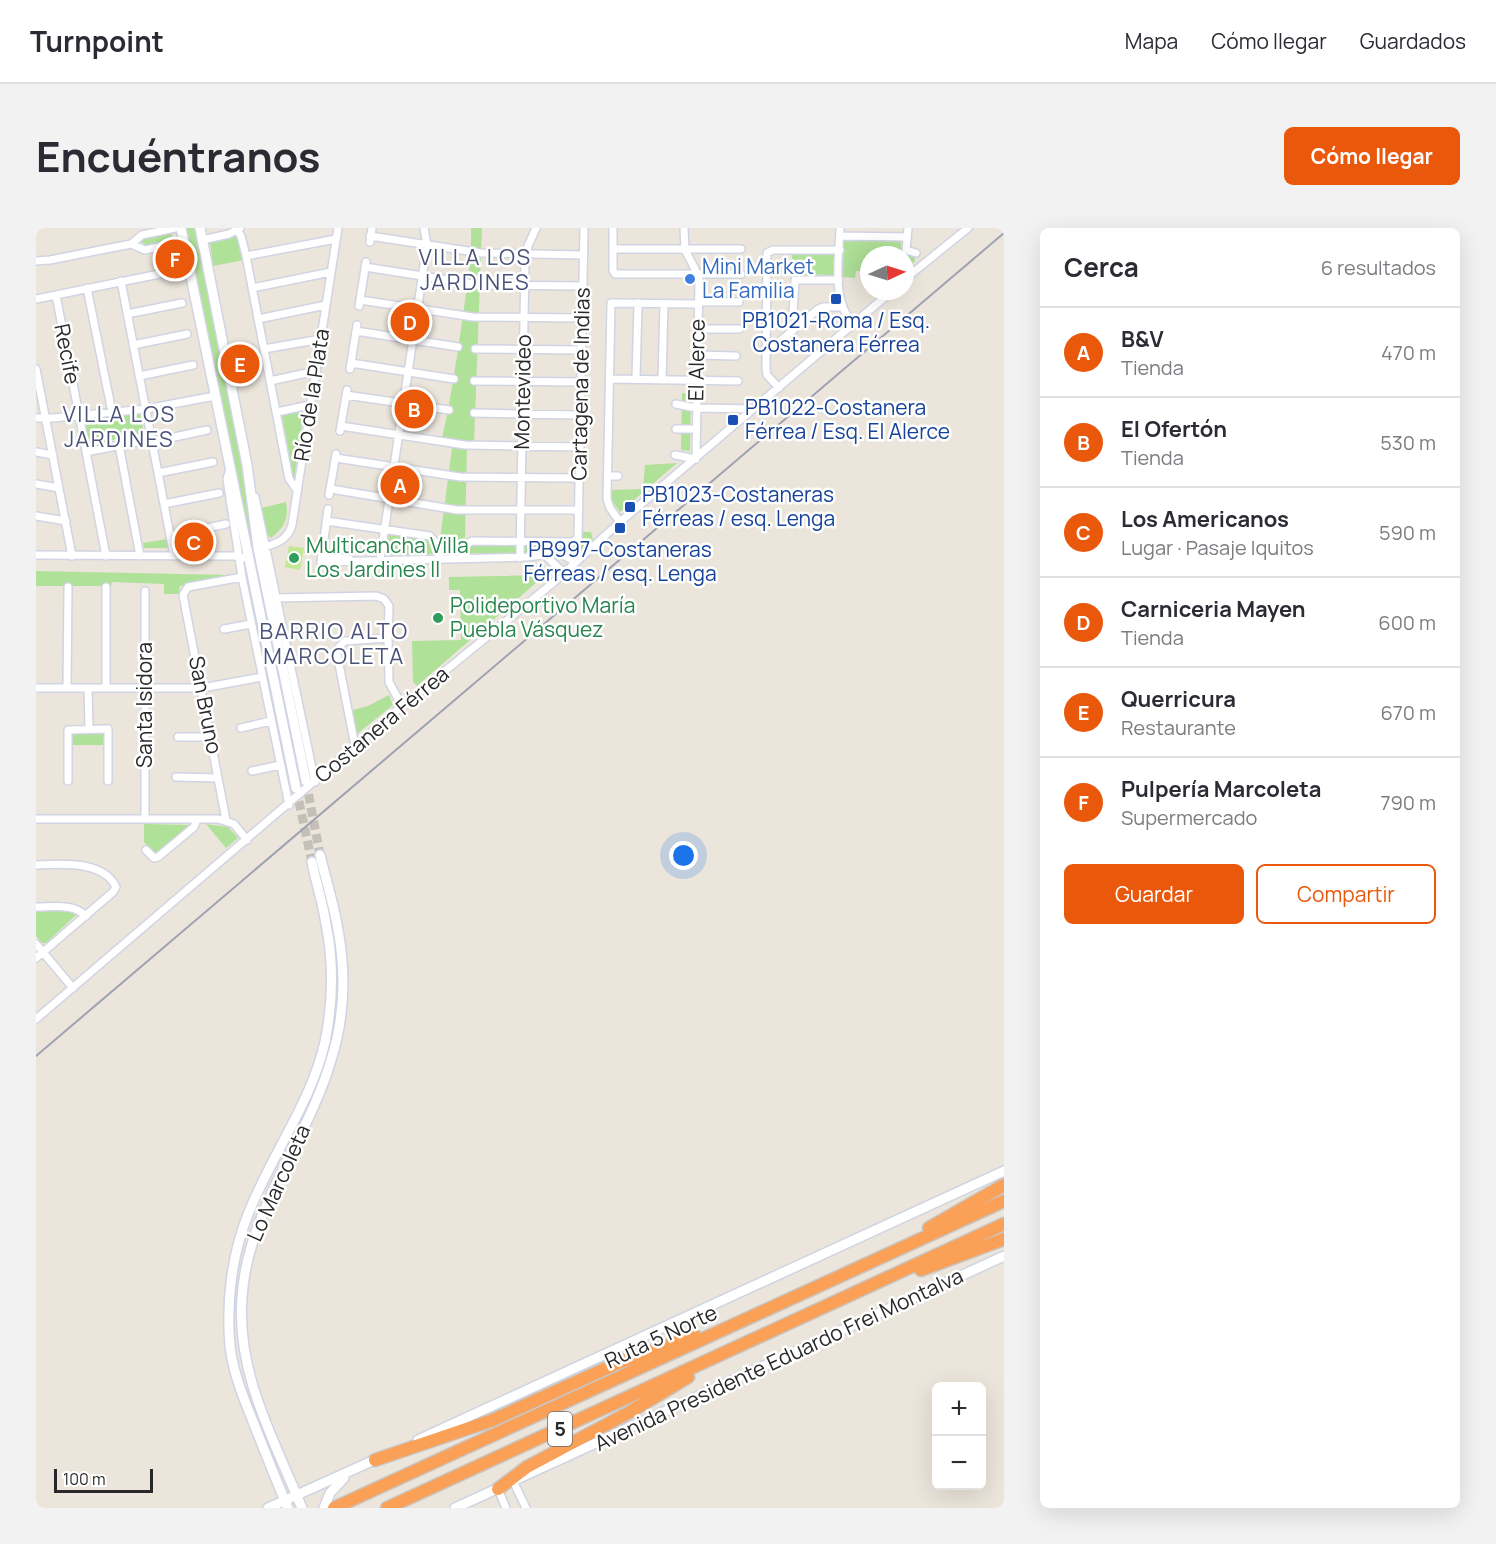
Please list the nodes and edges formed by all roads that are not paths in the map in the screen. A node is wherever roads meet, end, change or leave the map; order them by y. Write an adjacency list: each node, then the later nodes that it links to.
1 (176, 228): 19 (street)
2 (181, 228): 18 (main road)
3 (200, 228): 17 (main road)
4 (338, 228): 16 (street, Río de la Plata)
5 (424, 228): 20 (street)
6 (536, 228): 26 (street, Montevideo)
7 (584, 228): 27 (street, Cartagena de Indias)
8 (613, 228): 21 (street)
9 (684, 228): 23 (street, El Alerce)
10 (908, 228): 15 (street)
11 (968, 228): 32 (street)
12 (239, 229): 17 (street); 28 (street)
13 (840, 232): 15 (street); 24 (street)
14 (370, 235): 20 (street)
15 (907, 237): 25 (street)
16 (336, 239): 28 (street); 31 (street, Río de la Plata)
17 (202, 240): 106 (main road)
18 (184, 242): 19 (street); 30 (main road)
19 (132, 244): 29 (street)
20 (427, 245): 26 (street); 34 (street)
21 (613, 249): 23 (street); 35 (street)
22 (741, 249): 23 (street)
23 (684, 250): 35 (street, El Alerce)
24 (840, 250): 36 (street); 70 (street)
25 (916, 253)
26 (526, 254): 27 (street); 38 (street, Montevideo)
27 (584, 255): 39 (street, Cartagena de Indias)
28 (246, 256): 41 (street)
29 (36, 261)
30 (189, 268): 37 (street); 90 (main road)
31 (331, 272): 41 (street); 50 (street, Río de la Plata)
32 (914, 272)
33 (741, 274): 35 (street)
34 (423, 276): 38 (street); 52 (street); 52 (street)
35 (698, 276): 48 (street, El Alerce)
36 (839, 280): 51 (street); 57 (street)
37 (121, 281): 40 (street); 53 (street)
38 (525, 285): 39 (street); 55 (street, Montevideo)
39 (583, 286): 56 (street, Cartagena de Indias)
40 (87, 288): 42 (street); 100 (street)
41 (252, 288): 54 (street)
42 (56, 295): 43 (street); 104 (street, Recife)
43 (36, 299)
44 (882, 300): 58 (street, Costanera Férrea)
45 (739, 302): 48 (street)
46 (182, 303): 53 (street)
47 (638, 303): 49 (street); 79 (street); 80 (street)
48 (698, 303): 49 (street); 59 (street, El Alerce)
49 (664, 304): 81 (street)
50 (326, 305): 54 (street); 62 (street, Río de la Plata)
51 (842, 307): 57 (street); 58 (street)
52 (418, 308): 55 (street); 63 (street)
53 (127, 314): 64 (street)
54 (258, 318): 67 (street)
55 (524, 318): 56 (street); 68 (street, Montevideo)
56 (582, 318): 69 (street, Cartagena de Indias)
57 (801, 323): 70 (street)
58 (853, 325): 89 (street, Costanera Férrea)
59 (698, 329): 60 (street); 71 (street, El Alerce)
60 (738, 329)
61 (188, 334): 64 (street)
62 (321, 339): 67 (street); 75 (street, Río de la Plata)
63 (413, 340): 65 (street); 76 (street); 76 (street)
64 (133, 345): 77 (street)
65 (458, 347)
66 (475, 349): 68 (street)
67 (264, 350): 83 (street)
68 (524, 350): 69 (street); 85 (street, Montevideo)
69 (582, 350): 87 (street, Cartagena de Indias)
70 (766, 353): 89 (street)
71 (697, 355): 72 (street); 82 (street, El Alerce)
72 (736, 356)
73 (193, 365): 77 (street)
74 (36, 369): 88 (street)
75 (316, 372): 83 (street); 95 (street, Río de la Plata)
76 (409, 372): 78 (street); 93 (street)
77 (139, 376): 97 (street)
78 (454, 379)
79 (610, 379): 80 (street); 91 (street)
80 (636, 379): 81 (street)
81 (662, 379): 82 (street)
82 (697, 380): 86 (street); 96 (street, El Alerce)
83 (270, 381): 101 (street)
84 (474, 381): 85 (street)
85 (523, 381): 87 (street); 103 (street, Montevideo)
86 (738, 381)
87 (581, 382): 105 (street, Cartagena de Indias)
88 (38, 385): 108 (street)
89 (778, 388): 98 (street, Costanera Férrea)
90 (214, 396): 97 (street); 109 (main road)
91 (609, 403): 92 (street); 110 (street)
92 (619, 403)
93 (404, 404): 99 (street); 115 (street); 115 (street)
94 (676, 404): 96 (street)
95 (310, 405): 101 (street); 139 (street, Río de la Plata)
96 (696, 408): 98 (street); 113 (street, El Alerce)
97 (146, 409): 100 (street); 116 (street)
98 (753, 409): 126 (street, Costanera Férrea)
99 (449, 411)
100 (112, 412): 104 (street)
101 (277, 412): 139 (street)
102 (474, 413): 103 (street)
103 (522, 414): 105 (street); 118 (street, Montevideo)
104 (79, 415): 108 (street); 121 (street, Recife)
105 (581, 415): 119 (street, Cartagena de Indias)
106 (237, 417): 109 (main road); 128 (main road)
107 (36, 418): 108 (street)
108 (46, 418): 124 (street)
109 (219, 421): 130 (main road)
110 (609, 427): 111 (street); 122 (street)
111 (618, 427)
112 (676, 429): 113 (street)
113 (696, 429): 126 (street, El Alerce)
114 (207, 430): 116 (street)
115 (399, 435): 118 (street); 129 (street)
116 (152, 440): 117 (street); 131 (street)
117 (119, 445): 121 (street); 158 (street)
118 (522, 446): 119 (street); 135 (street, Montevideo)
119 (580, 447): 136 (street, Cartagena de Indias)
120 (36, 452): 124 (street)
121 (86, 452): 157 (street, Recife)
122 (608, 452): 123 (street); 132 (street)
123 (618, 452)
124 (53, 455): 138 (street)
125 (675, 455): 126 (street)
126 (696, 459): 149 (street, Costanera Férrea)
127 (213, 462): 131 (street)
128 (247, 465): 130 (main road); 134 (main road)
129 (393, 467): 135 (street); 141 (street); 141 (street)
130 (230, 468): 160 (street); 166 (main road)
131 (158, 473): 142 (street)
132 (608, 476): 133 (street); 149 (street)
133 (618, 476)
134 (248, 478): 154 (street); 197 (main road)
135 (521, 478): 136 (street); 144 (street, Montevideo)
136 (579, 478): 145 (street, Cartagena de Indias)
137 (36, 484): 138 (street)
138 (59, 488): 147 (street)
139 (297, 490): 154 (street, Río de la Plata)
140 (219, 493): 142 (street)
141 (388, 499): 144 (street); 151 (street)
142 (164, 504): 152 (street)
143 (328, 509): 148 (street)
144 (521, 510): 145 (street); 153 (street, Montevideo)
145 (579, 510): 153 (street, Cartagena de Indias)
146 (36, 516): 147 (street)
147 (66, 521): 156 (street)
148 (326, 521): 151 (street); 165 (street)
149 (620, 522): 167 (street, Costanera Férrea)
150 (226, 524): 152 (street)
151 (384, 530): 163 (street); 165 (street)
152 (170, 536): 159 (street)
153 (520, 541): 162 (street, Montevideo); 164 (street)
154 (266, 547): 173 (street)
155 (36, 555): 156 (street)
156 (72, 556): 157 (street)
157 (106, 556): 158 (street)
158 (140, 556): 159 (street)
159 (174, 556): 160 (street)
160 (239, 556): 166 (street); 169 (street)
161 (546, 556): 162 (street); 167 (street); 168 (street)
162 (520, 558): 164 (street)
163 (441, 559): 164 (street); 165 (street)
164 (461, 559)
165 (380, 560)
166 (249, 561): 198 (main road)
167 (575, 562): 168 (street, Costanera Férrea)
168 (564, 573): 184 (street, Costanera Férrea)
169 (242, 577): 174 (street); 183 (street, San Bruno)
170 (68, 587): 179 (street)
171 (106, 587): 181 (street)
172 (145, 591): 182 (street, Santa Isidora)
173 (276, 598): 176 (street); 197 (street)
174 (251, 624): 175 (street); 177 (street)
175 (224, 629)
176 (388, 639): 184 (street); 190 (street)
177 (262, 677): 183 (street); 185 (street)
178 (36, 688): 179 (street)
179 (67, 688): 180 (street)
180 (88, 688): 181 (street); 187 (street)
181 (106, 688): 182 (street)
182 (145, 688): 183 (street); 201 (street, Santa Isidora)
183 (202, 688): 189 (street, San Bruno)
184 (402, 706): 190 (street, Costanera Férrea)
185 (271, 721): 186 (street); 191 (street)
186 (241, 728)
187 (88, 729): 195 (street); 196 (street)
188 (178, 737): 189 (street)
189 (211, 737): 194 (street, San Bruno)
190 (355, 746): 197 (street, Costanera Férrea)
191 (280, 765): 192 (street); 199 (street)
192 (252, 771)
193 (176, 777): 194 (street)
194 (218, 778): 203 (street, San Bruno)
195 (68, 781)
196 (108, 781)
197 (310, 782): 199 (street, Costanera Férrea)
198 (296, 788)
199 (289, 805): 204 (street, Costanera Férrea)
200 (36, 819): 201 (street)
201 (145, 819): 202 (street)
202 (197, 819): 203 (street); 205 (street)
203 (226, 820): 204 (street)
204 (248, 840): 214 (street, Costanera Férrea)
205 (146, 850)
206 (320, 855): 218 (main road, Lo Marcoleta)
207 (312, 862): 216 (main road, Lo Marcoleta)
208 (36, 864): 210 (street)
209 (36, 907): 210 (street)
210 (86, 916): 212 (street)
211 (36, 944): 212 (street)
212 (43, 952): 213 (street); 214 (street)
213 (36, 958)
214 (73, 988): 215 (street, Costanera Férrea)
215 (36, 1019)
216 (269, 1169): 218 (main road); 219 (main road, Lo Marcoleta)
217 (1004, 1171): 230 (main road)
218 (279, 1177): 221 (main road, Lo Marcoleta)
219 (261, 1185): 221 (main road); 235 (main road, Lo Marcoleta)
220 (1004, 1185): 225 (highway)
221 (271, 1193): 234 (main road, Lo Marcoleta)
222 (1004, 1201): 225 (highway, Ruta 5 Norte / 5)
223 (1004, 1224): 227 (highway, Ruta 5 Norte / 5)
224 (1004, 1239): 227 (highway)
225 (893, 1252): 228 (highway, Ruta 5 Norte / 5)
226 (1004, 1256): 232 (main road, Avenida Presidente Eduardo Frei Montalva)
227 (877, 1283): 229 (highway, Ruta 5 Norte / 5)
228 (732, 1326): 230 (highway); 236 (highway, Ruta 5 Norte / 5)
229 (732, 1349): 233 (highway); 240 (highway, Ruta 5 Norte / 5)
230 (375, 1460): 231 (main road)
231 (353, 1470): 234 (main road); 239 (main road)
232 (513, 1481): 233 (main road, Avenida Presidente Eduardo Frei Montalva); 243 (street)
233 (498, 1488): 241 (main road, Avenida Presidente Eduardo Frei Montalva); 242 (street)
234 (297, 1496): 235 (main road); 238 (main road, Lo Marcoleta)
235 (287, 1505): 237 (main road)
236 (337, 1507)
237 (268, 1508)
238 (302, 1508)
239 (324, 1508)
240 (387, 1508)
241 (455, 1508)
242 (507, 1508)
243 (526, 1508)

